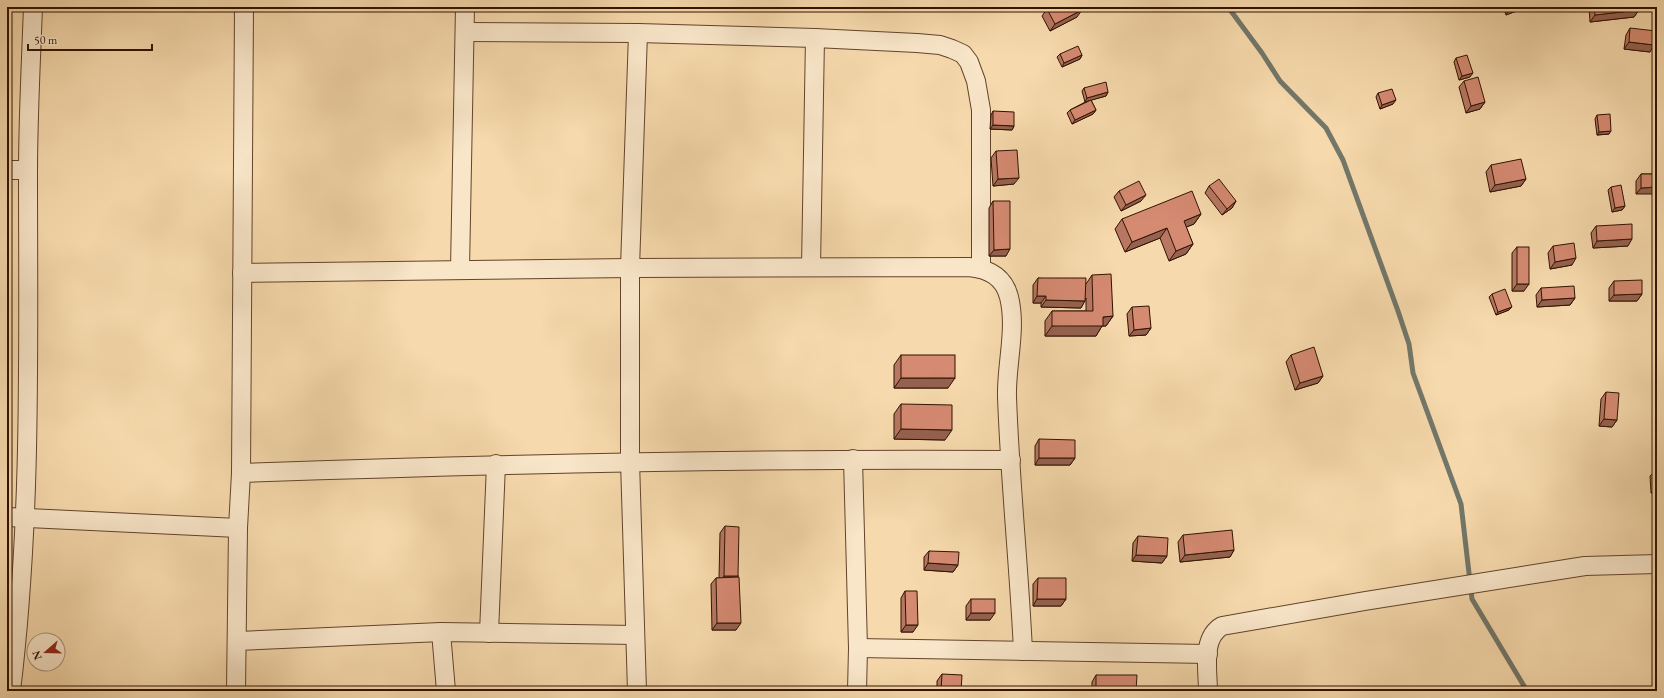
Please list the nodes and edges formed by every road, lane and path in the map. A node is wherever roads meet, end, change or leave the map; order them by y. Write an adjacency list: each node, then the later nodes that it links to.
1 (33, 7): 8 (street)
2 (244, 7): 13 (street)
3 (465, 7): 4 (street)
4 (465, 32): 5 (street); 12 (street)
5 (638, 33): 6 (street); 10 (street)
6 (815, 38): 9 (street); 11 (street)
7 (7, 170): 8 (street)
8 (28, 170): 19 (street)
9 (811, 267): 10 (street); 11 (street)
10 (630, 268): 12 (street); 16 (street)
11 (981, 268): 15 (street)
12 (460, 269): 13 (street)
13 (242, 273): 18 (street)
14 (853, 459): 15 (street); 16 (street); 26 (street)
15 (1011, 460): 27 (street)
16 (630, 461): 17 (street); 24 (street)
17 (496, 464): 18 (street); 23 (street)
18 (241, 473): 20 (street)
19 (15, 517): 20 (street); 29 (street)
20 (238, 528): 25 (street)
21 (1657, 564): 28 (street)
22 (441, 632): 23 (street); 25 (street); 31 (street)
23 (488, 633): 24 (street)
24 (635, 635): 32 (street)
25 (237, 642): 30 (street)
26 (858, 648): 27 (street); 33 (street)
27 (1023, 651): 28 (street)
28 (1208, 654): 34 (street)
29 (11, 691)
30 (236, 691)
31 (446, 691)
32 (638, 691)
33 (857, 691)
34 (1208, 691)

